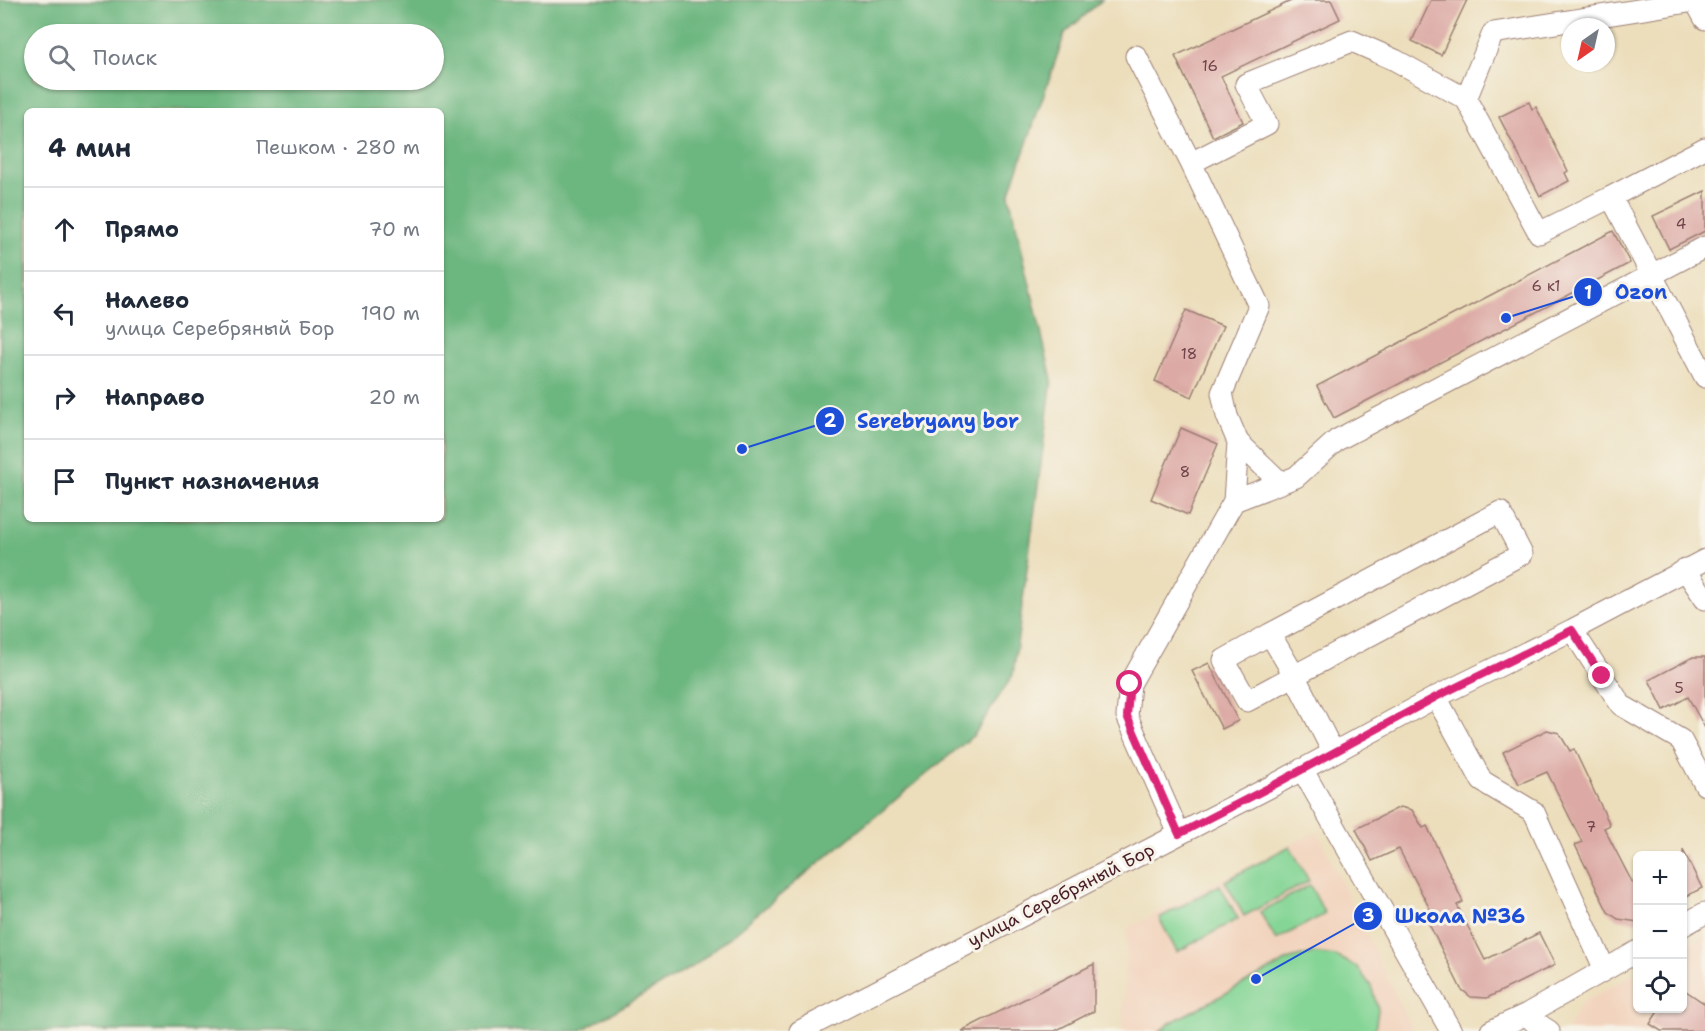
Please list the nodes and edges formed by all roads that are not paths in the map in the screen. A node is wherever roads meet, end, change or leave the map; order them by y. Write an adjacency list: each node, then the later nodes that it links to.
1 (1705, 19): 3 (street)
2 (1136, 56): 5 (street)
3 (1466, 99): 5 (street); 6 (street)
4 (1705, 148): 6 (street)
5 (1191, 163): 10 (street)
6 (1611, 197): 8 (street)
7 (1705, 247): 8 (street)
8 (1652, 273): 9 (street); 11 (street)
9 (1705, 377)
10 (1238, 442): 11 (street); 12 (street)
11 (1281, 483): 12 (street)
12 (1234, 501): 23 (street)
13 (1705, 560): 14 (street, улица Серебряный Бор)
14 (1684, 569): 15 (street); 16 (street, улица Серебряный Бор)
15 (1705, 599)
16 (1572, 630): 19 (street, улица Серебряный Бор); 22 (street)
17 (1270, 634): 18 (street); 18 (street); 18 (street)
18 (1294, 675): 20 (street)
19 (1436, 697): 20 (street, улица Серебряный Бор); 27 (street)
20 (1333, 752): 21 (street, улица Серебряный Бор)
21 (1302, 769): 23 (street, улица Серебряный Бор); 30 (street)
22 (1705, 785)
23 (1179, 834): 29 (street, улица Серебряный Бор)
24 (1705, 913): 25 (street)
25 (1687, 924)
26 (1633, 954): 27 (street)
27 (1605, 970): 28 (street)
28 (1527, 1014): 31 (street); 32 (street)
29 (814, 1028)
30 (1451, 1031)
31 (1491, 1031)
32 (1549, 1031)

